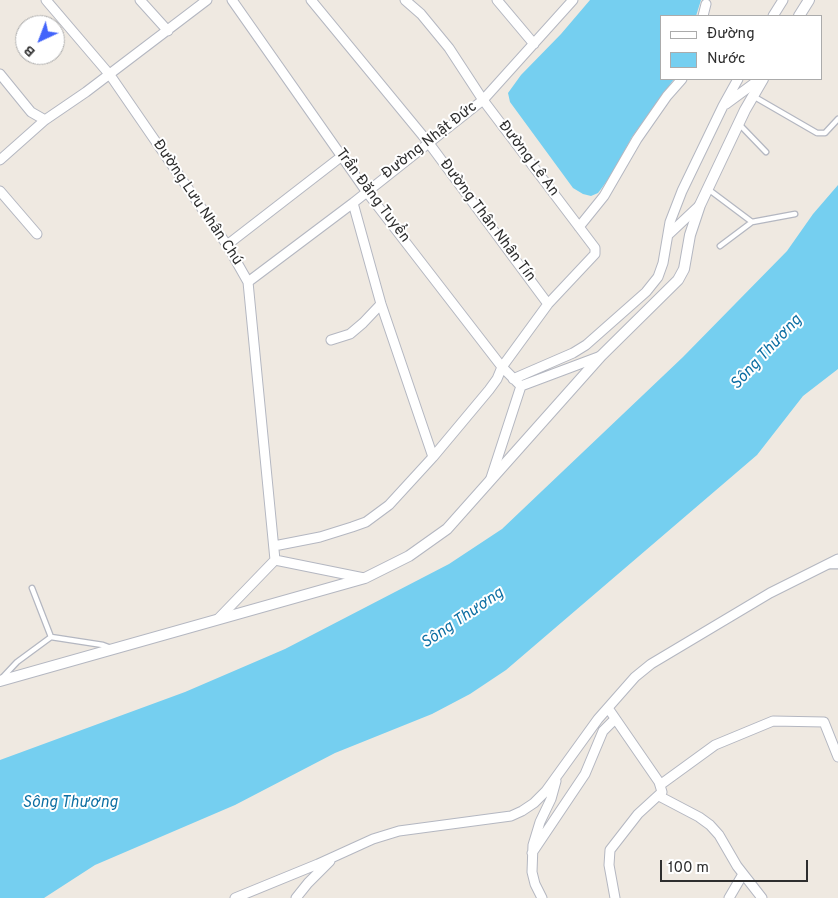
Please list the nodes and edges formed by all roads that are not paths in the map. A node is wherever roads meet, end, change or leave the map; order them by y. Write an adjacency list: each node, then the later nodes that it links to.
1 (46, 0): 18 (street, Đường Lưu Nhân Chú)
2 (140, 0): 15 (street)
3 (207, 0): 15 (street)
4 (232, 0): 31 (street, Trần Đăng Tuyển)
5 (311, 0): 29 (street, Đường Thân Nhân Tín)
6 (405, 0): 24 (street, Đường Lê An)
7 (497, 0): 16 (street)
8 (573, 0): 16 (street, Đường Nhật Đức)
9 (783, 0): 13 (street)
10 (809, 0): 14 (street)
11 (706, 4): 12 (street)
12 (703, 15)
13 (774, 15)
14 (800, 15)
15 (168, 32): 18 (street)
16 (534, 44): 24 (street, Đường Nhật Đức)
17 (0, 74): 27 (street)
18 (110, 74): 27 (street); 43 (street, Đường Lưu Nhân Chú)
19 (681, 80): 40 (street)
20 (737, 80): 25 (street)
21 (760, 80): 25 (street)
22 (761, 80): 23 (street)
23 (753, 96): 26 (lane); 28 (street)
24 (482, 100): 29 (street, Đường Nhật Đức); 40 (street, Đường Lê An)
25 (723, 106): 42 (street)
26 (838, 119)
27 (45, 120): 32 (street)
28 (739, 124): 30 (lane); 33 (street)
29 (428, 142): 35 (street, Đường Nhật Đức); 47 (street, Đường Thân Nhân Tín)
30 (766, 152)
31 (342, 156): 35 (street, Trần Đăng Tuyển); 43 (street)
32 (0, 160)
33 (708, 189): 37 (street); 39 (lane)
34 (0, 191): 41 (street)
35 (366, 191): 36 (street, Đường Nhật Đức); 50 (street, Trần Đăng Tuyển)
36 (353, 203): 45 (street, Đường Nhật Đức); 46 (street)
37 (700, 204): 42 (street); 49 (street)
38 (795, 214): 39 (lane)
39 (752, 222): 44 (lane)
40 (579, 227): 47 (street, Đường Lê An)
41 (37, 234)
42 (668, 236): 51 (street)
43 (227, 245): 45 (street, Đường Lưu Nhân Chú)
44 (720, 246)
45 (248, 282): 55 (street, Đường Lưu Nhân Chú)
46 (381, 304): 48 (street); 53 (street)
47 (548, 304): 50 (street)
48 (331, 340)
49 (600, 356): 52 (street); 54 (street)
50 (502, 367): 51 (street, Trần Đăng Tuyển); 53 (street)
51 (513, 379): 52 (street, Trần Đăng Tuyển)
52 (521, 386): 54 (street)
53 (433, 457): 55 (street)
54 (490, 481): 60 (street)
55 (274, 546): 57 (street, Đường Lưu Nhân Chú)
56 (838, 559): 58 (street)
57 (275, 560): 60 (street); 62 (street)
58 (822, 566): 59 (lane); 66 (street)
59 (838, 566)
60 (365, 578): 62 (street)
61 (32, 588): 63 (lane)
62 (218, 619): 64 (street)
63 (51, 637): 64 (lane); 65 (lane)
64 (115, 650): 65 (street)
65 (0, 680)
66 (608, 708): 67 (street); 69 (street)
67 (615, 719): 70 (street); 72 (street)
68 (838, 758): 70 (street)
69 (557, 778): 72 (street); 73 (street)
70 (660, 784): 71 (street)
71 (659, 796): 74 (street); 78 (street)
72 (532, 853): 77 (street)
73 (338, 854): 75 (street); 76 (street)
74 (743, 874): 79 (street); 80 (street)
75 (235, 898)
76 (296, 898)
77 (542, 898)
78 (615, 898)
79 (729, 898)
80 (762, 898)

